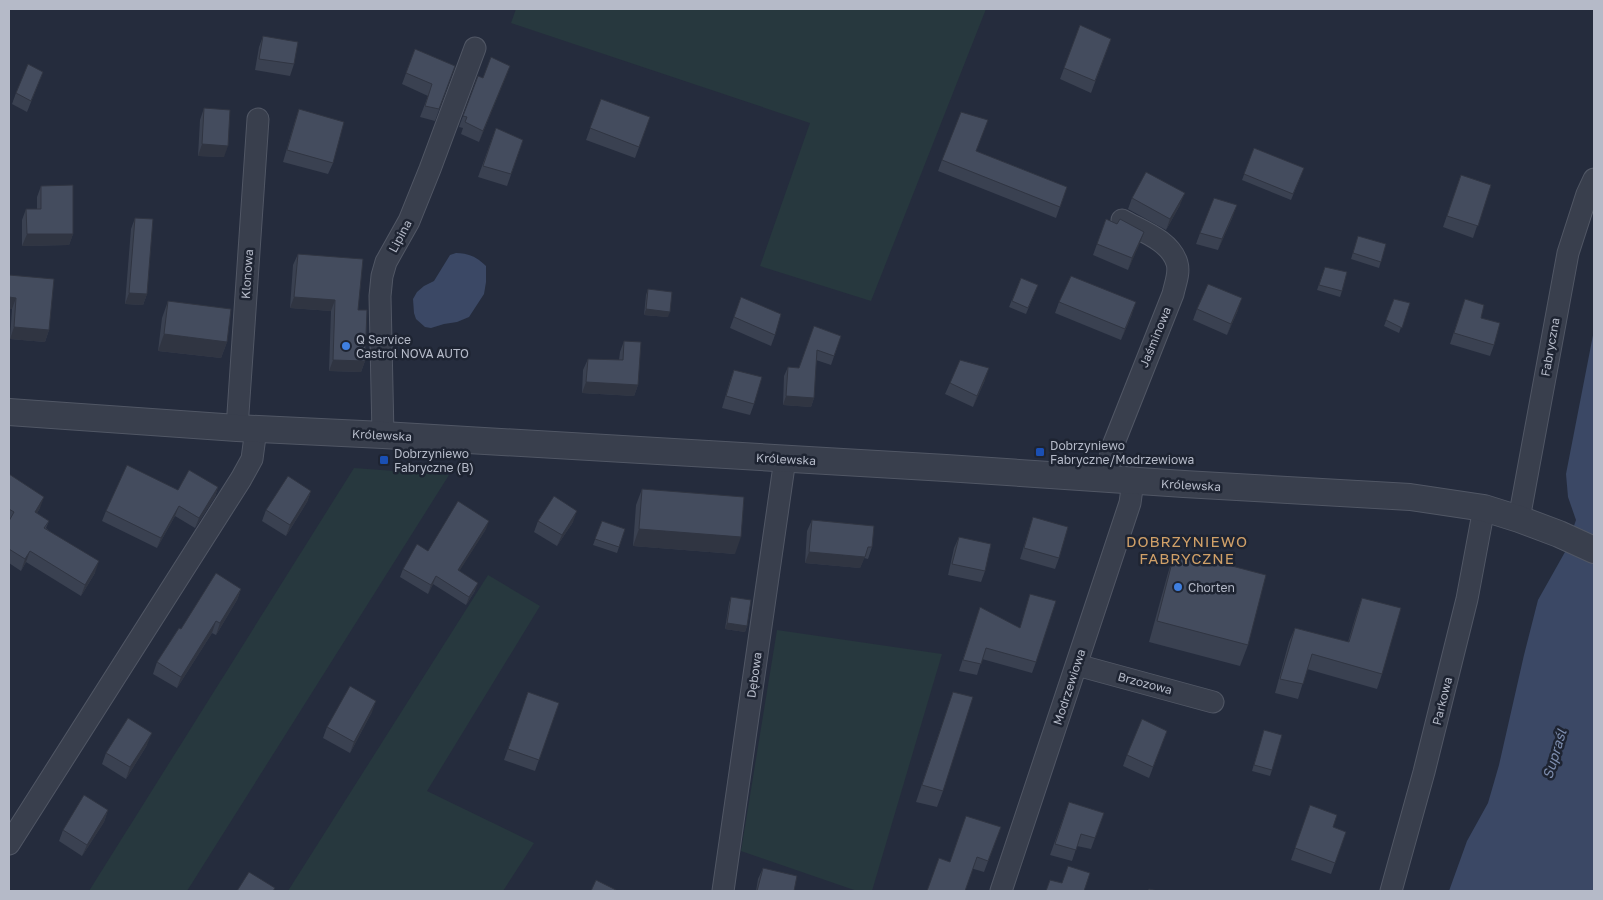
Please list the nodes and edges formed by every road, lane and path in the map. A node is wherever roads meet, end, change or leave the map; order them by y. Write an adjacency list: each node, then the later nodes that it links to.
1 (475, 48): 7 (street, Lipina)
2 (258, 119): 6 (street, Klonowa)
3 (1594, 179): 12 (street, Fabryczna)
4 (1122, 220): 9 (street, Jaśminowa)
5 (9, 412): 6 (street, Królewska)
6 (246, 429): 7 (street, Królewska); 16 (street, Klonowa)
7 (382, 434): 8 (street, Królewska)
8 (785, 459): 9 (street, Królewska); 17 (street, Dębowa)
9 (1106, 479): 10 (street, Królewska)
10 (1133, 481): 11 (street, Królewska); 14 (street, Modrzewiowa)
11 (1484, 508): 12 (street, Królewska); 19 (street, Parkowa)
12 (1519, 519): 13 (street, Królewska)
13 (1594, 550)
14 (1077, 665): 15 (street, Brzozowa); 18 (street, Modrzewiowa)
15 (1213, 702)
16 (9, 844)
17 (723, 891)
18 (1001, 891)
19 (1391, 891)

